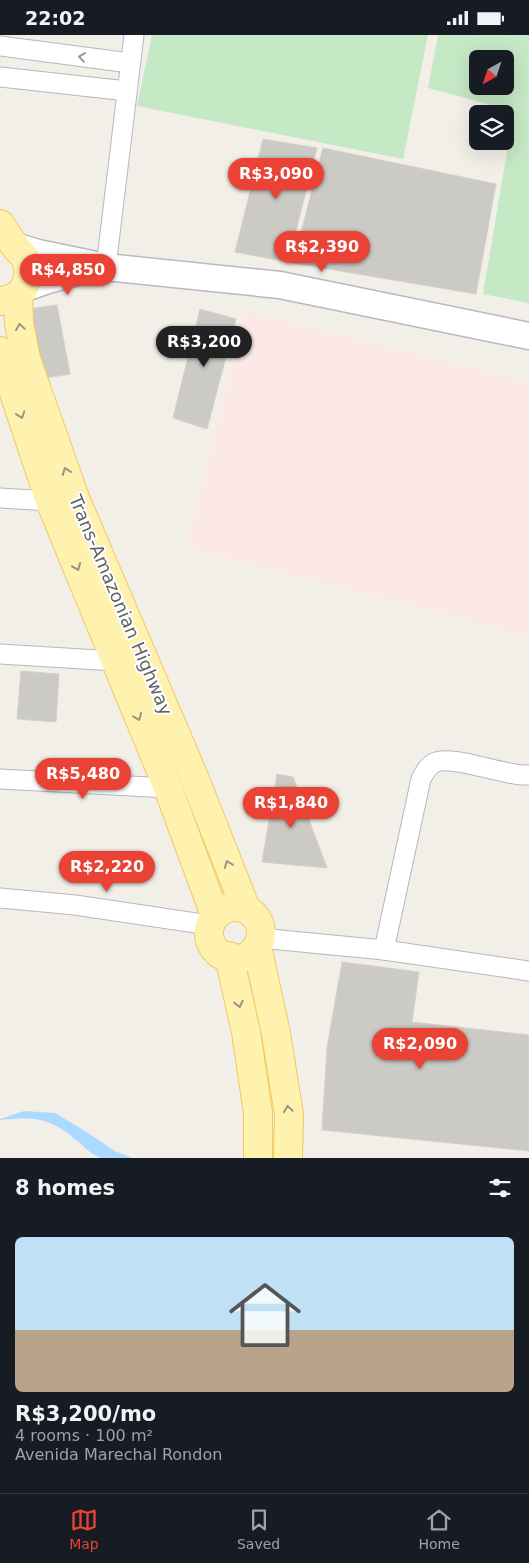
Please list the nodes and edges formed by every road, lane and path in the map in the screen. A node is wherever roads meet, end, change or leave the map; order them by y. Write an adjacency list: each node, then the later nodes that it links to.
1 (134, 35): 3 (street)
2 (8, 47): 3 (street, one-way to 2); 4 (street)
3 (130, 63): 5 (street)
4 (7, 77): 5 (street)
5 (127, 91): 8 (street)
6 (0, 223): 7 (main road, Trans-Amazonian Highway)
7 (8, 244): 8 (street); 9 (main road, Trans-Amazonian Highway)
8 (103, 267): 9 (street); 10 (street)
9 (14, 295): 20 (main road, Trans-Amazonian Highway, one-way to 9)
10 (529, 336)
11 (0, 351): 13 (main road, Trans-Amazonian Highway, one-way to 13)
12 (0, 497): 13 (street)
13 (50, 501): 15 (main road, Trans-Amazonian Highway, one-way to 15)
14 (0, 654): 15 (street)
15 (114, 661): 18 (main road, Trans-Amazonian Highway, one-way to 18)
16 (529, 775): 23 (street)
17 (0, 779): 18 (street)
18 (168, 788): 21 (main road, Trans-Amazonian Highway)
19 (0, 898): 21 (street)
20 (246, 909): 21 (main road); 22 (main road)
21 (212, 920): 24 (main road)
22 (259, 942): 23 (street); 24 (main road); 27 (main road, one-way to 22)
23 (384, 950): 25 (street)
24 (229, 957): 26 (main road, one-way to 26)
25 (529, 971)
26 (258, 1158)
27 (288, 1158)

